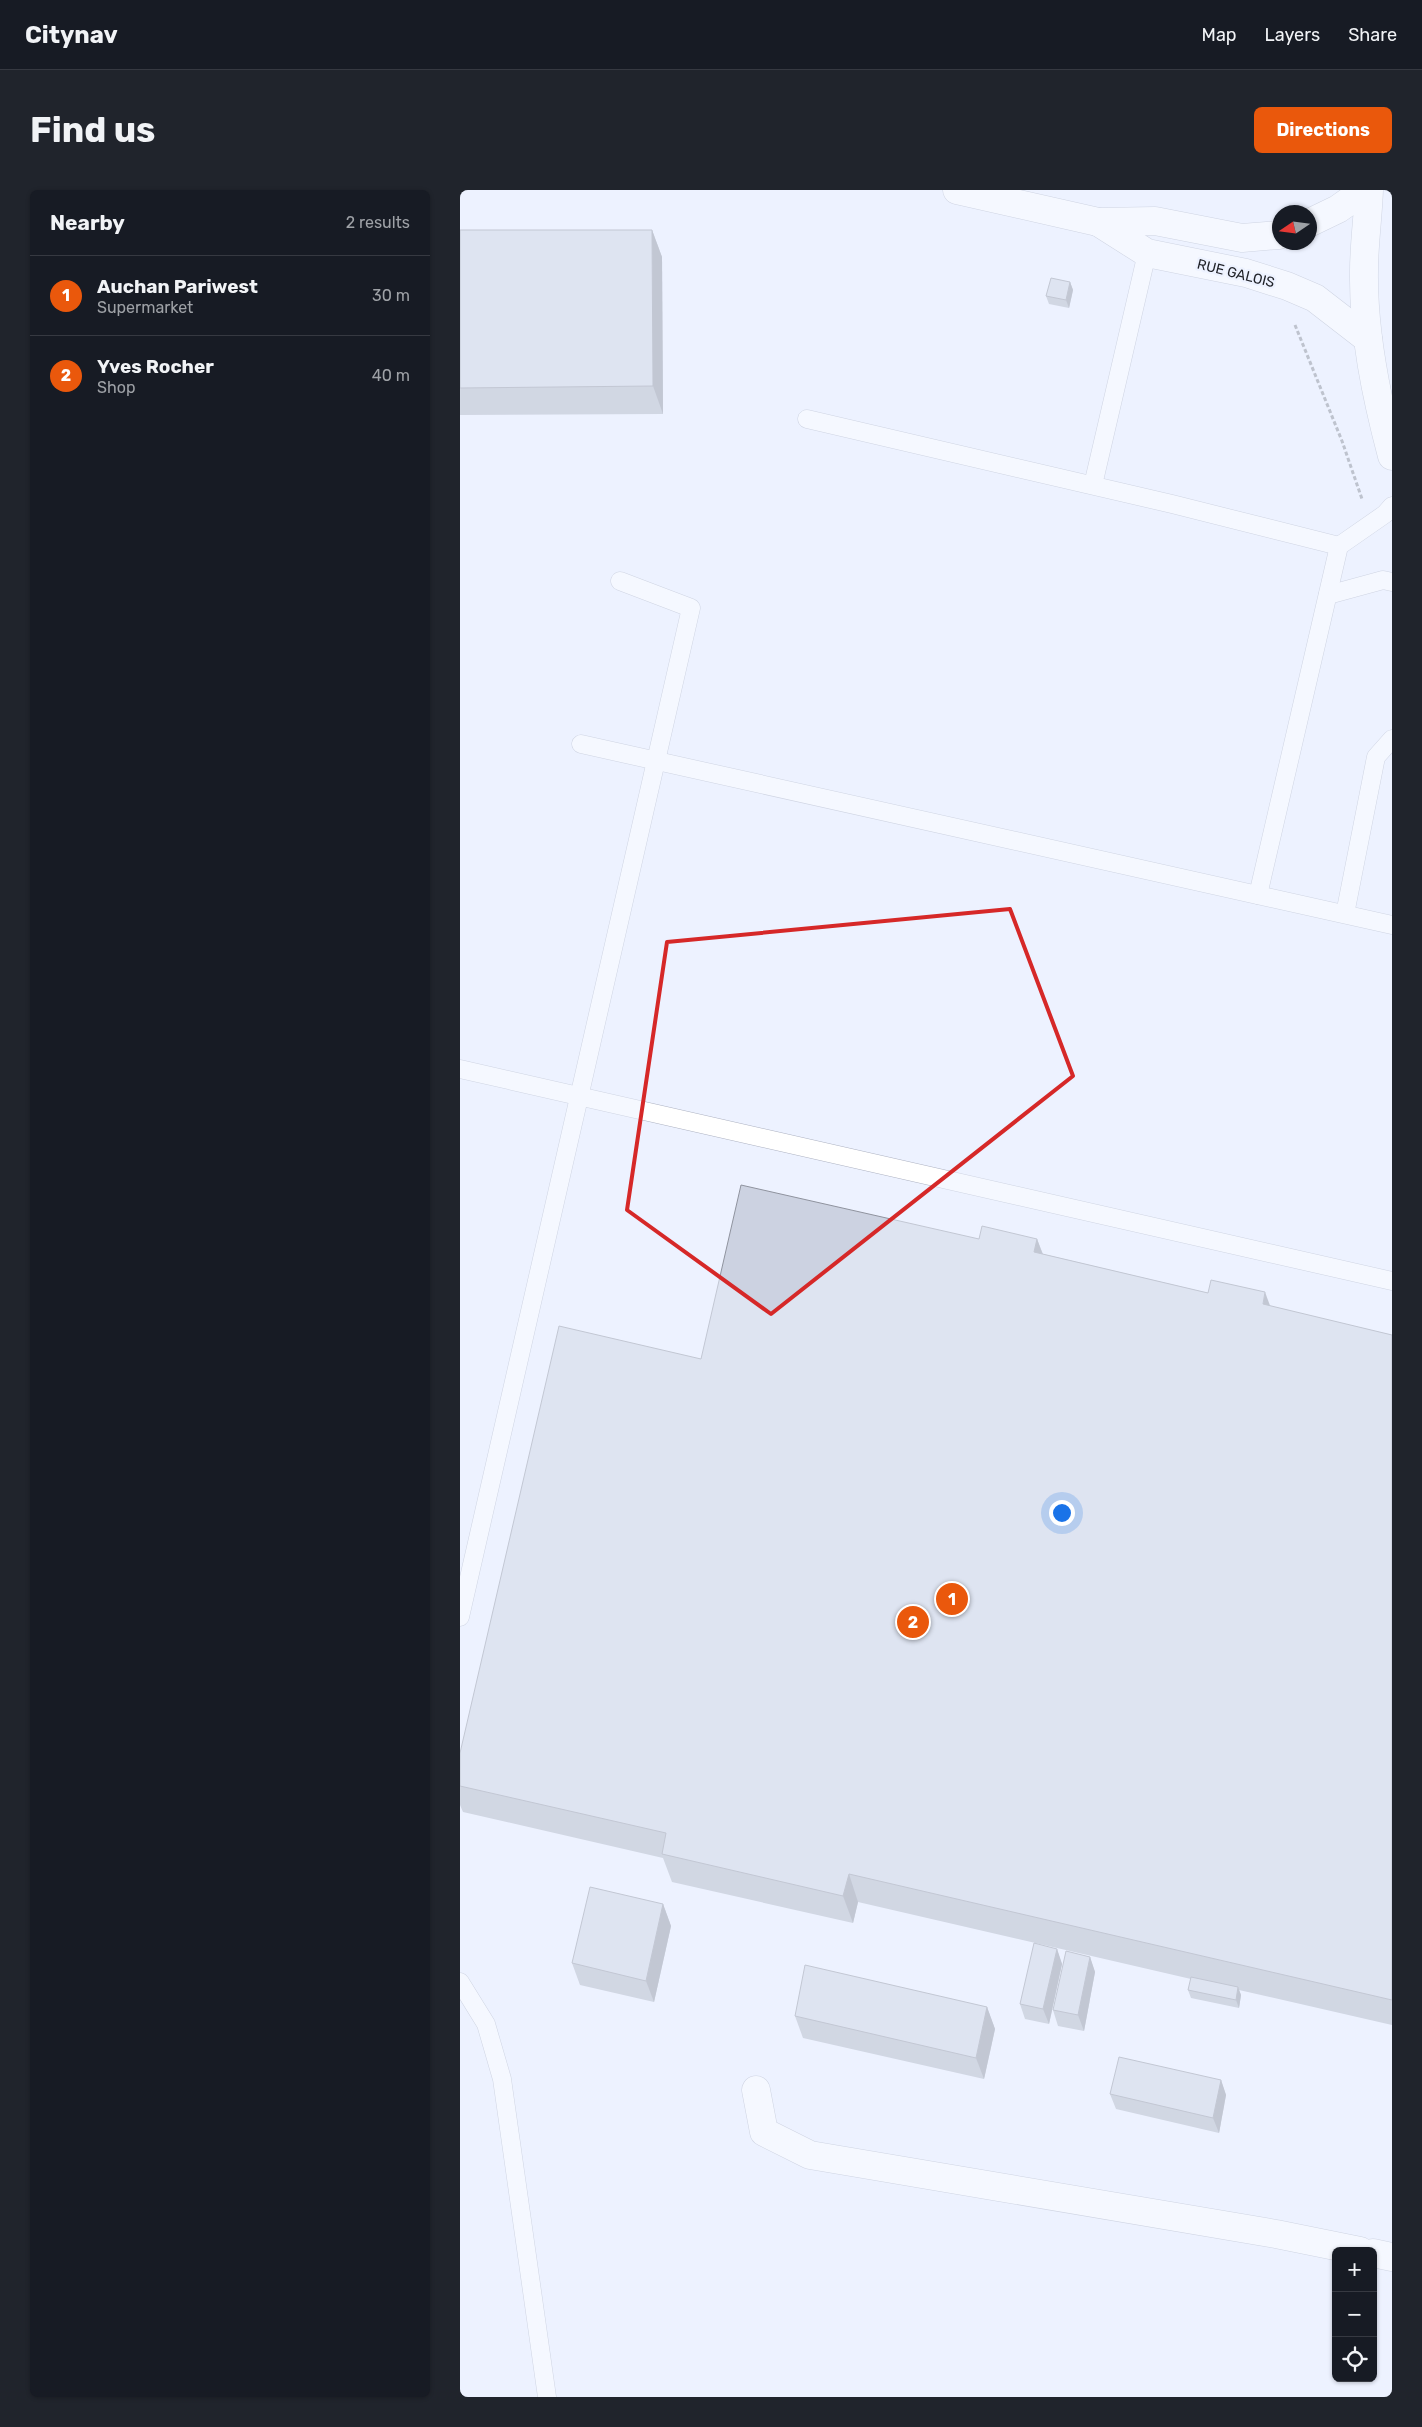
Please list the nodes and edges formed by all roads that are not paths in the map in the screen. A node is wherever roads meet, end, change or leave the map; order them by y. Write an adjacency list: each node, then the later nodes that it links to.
1 (957, 190): 5 (street, RUE GALOIS)
2 (1365, 190): 4 (street)
3 (1370, 190): 8 (street)
4 (1317, 220)
5 (1098, 222): 6 (street, RUE GALOIS); 7 (street, RUE GALOIS)
6 (1272, 236)
7 (1147, 253): 8 (street, RUE GALOIS); 11 (lane)
8 (1368, 339): 10 (street)
9 (807, 419): 11 (lane)
10 (1392, 456)
11 (1093, 486): 13 (lane)
12 (1392, 506): 13 (lane)
13 (1340, 546): 16 (lane)
14 (620, 581): 19 (lane)
15 (1392, 582): 16 (lane)
16 (1328, 596): 20 (lane)
17 (1392, 739): 21 (lane)
18 (581, 744): 19 (lane)
19 (656, 760): 20 (lane); 24 (lane)
20 (1258, 895): 21 (lane)
21 (1345, 914): 22 (lane)
22 (1392, 925)
23 (460, 1069): 24 (lane)
24 (580, 1096): 25 (lane); 26 (lane)
25 (1392, 1281)
26 (460, 1617)
27 (460, 1982): 32 (lane)
28 (756, 2090): 29 (street)
29 (1340, 2247)
30 (1377, 2254): 31 (street)
31 (1392, 2257)
32 (546, 2397)

